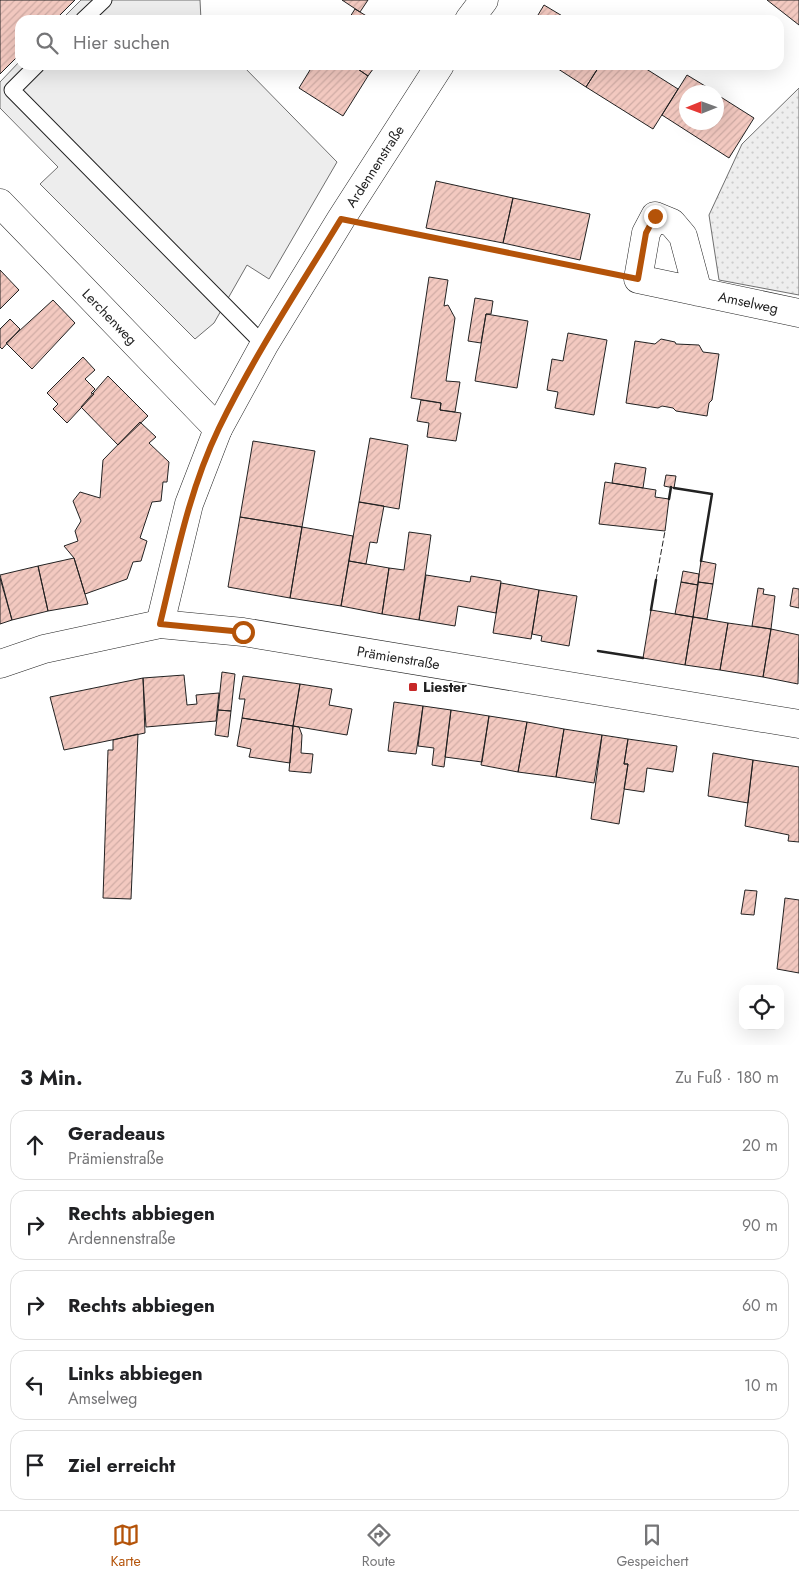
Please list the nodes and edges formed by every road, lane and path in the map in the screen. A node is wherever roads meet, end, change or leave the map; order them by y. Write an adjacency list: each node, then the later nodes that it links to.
1 (104, 0): 3 (lane)
2 (484, 0): 4 (street)
3 (88, 15)
4 (474, 15)
5 (32, 70): 12 (lane)
6 (437, 70): 8 (street, Ardennenstraße)
7 (0, 204): 13 (street, Lerchenweg)
8 (341, 219): 9 (path); 12 (street, Ardennenstraße)
9 (638, 279): 10 (street, Amselweg); 10 (street)
10 (698, 292): 11 (street, Amselweg)
11 (799, 313)
12 (264, 345): 13 (street, Ardennenstraße)
13 (218, 429): 14 (street, Ardennenstraße)
14 (160, 624): 15 (street, Prämienstraße); 16 (street, Prämienstraße)
15 (0, 664)
16 (799, 724)

